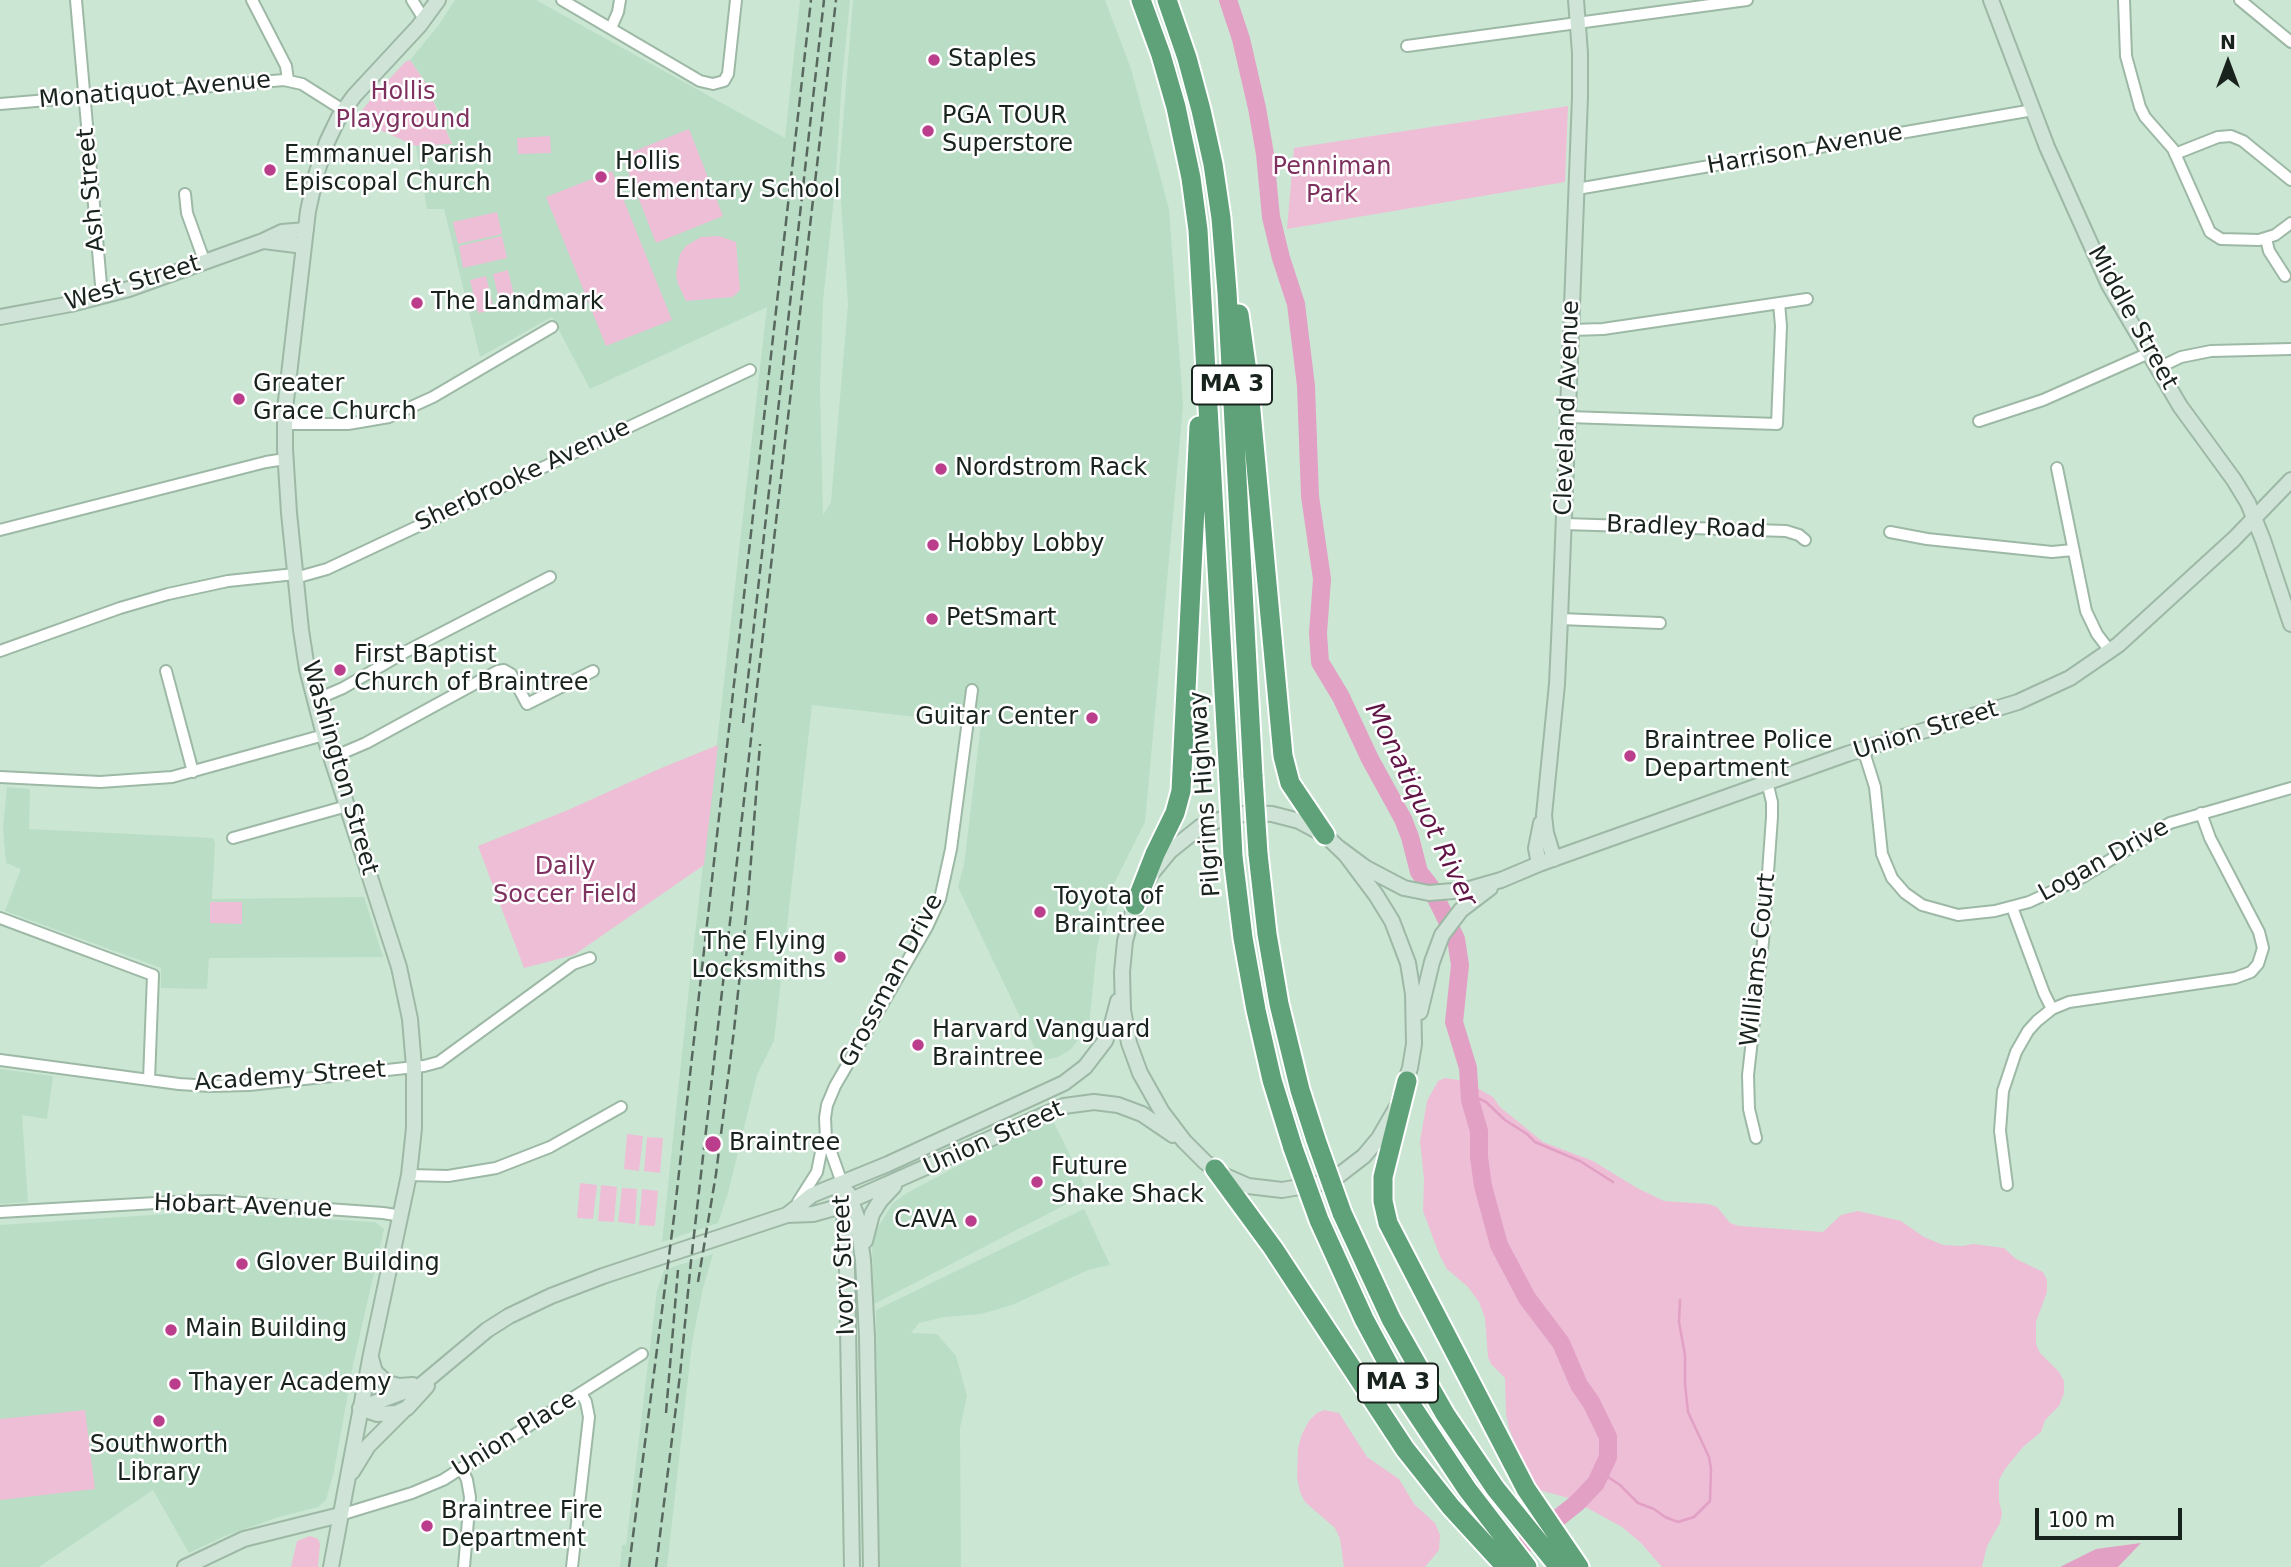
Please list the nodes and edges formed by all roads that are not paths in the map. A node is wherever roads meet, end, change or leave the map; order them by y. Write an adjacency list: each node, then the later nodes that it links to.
1 (76, 0): 21 (street, Ash Street)
2 (253, 0): 20 (street)
3 (412, 0): 15 (street)
4 (438, 0): 15 (main road, Washington Street)
5 (562, 0): 17 (street)
6 (620, 0): 17 (street)
7 (736, 0): 17 (street)
8 (1141, 0): 41 (highway, Pilgrims Highway / MA 3)
9 (1167, 0): 29 (highway, Pilgrims Highway / MA 3)
10 (1576, 0): 16 (main road, Cleveland Avenue)
11 (1747, 0): 16 (street)
12 (1992, 0): 24 (main road, Middle Street)
13 (2124, 0): 25 (street)
14 (2240, 0): 18 (street)
15 (424, 19): 23 (main road, Washington Street)
16 (1578, 22): 19 (street); 27 (main road, Cleveland Avenue)
17 (611, 28)
18 (2291, 42)
19 (1407, 46)
20 (288, 80): 21 (street, Monatiquot Avenue); 23 (street, Monatiquot Avenue)
21 (84, 97): 22 (street, Monatiquot Avenue); 37 (street, Ash Street)
22 (0, 104)
23 (343, 110): 31 (main road, Washington Street)
24 (2033, 110): 27 (street, Harrison Avenue); 45 (main road, Middle Street)
25 (2175, 154): 26 (street); 32 (street)
26 (2291, 180)
27 (1577, 189): 43 (main road, Cleveland Avenue)
28 (185, 194): 35 (street)
29 (1218, 199): 82 (highway); 123 (highway, Pilgrims Highway / MA 3, bridge)
30 (2291, 223): 32 (street)
31 (306, 230): 33 (main road, West Street); 34 (main road, Washington Street)
32 (2266, 239): 36 (street)
33 (262, 241): 34 (main road, West Street); 35 (main road, West Street)
34 (304, 246): 50 (main road, Washington Street)
35 (205, 263): 37 (main road, West Street)
36 (2285, 275)
37 (103, 296): 40 (main road, West Street)
38 (1807, 299): 39 (street)
39 (1779, 303): 43 (street); 48 (street)
40 (0, 317)
41 (1204, 320): 86 (highway); 122 (highway, Pilgrims Highway / MA 3, bridge)
42 (552, 327): 50 (street)
43 (1571, 330): 48 (main road, Cleveland Avenue)
44 (2291, 349): 46 (street)
45 (2149, 353): 46 (main road, Middle Street); 49 (street)
46 (2158, 368): 54 (main road, Middle Street)
47 (750, 370): 60 (street, Sherbrooke Avenue)
48 (1568, 417): 55 (main road, Cleveland Avenue)
49 (1979, 421)
50 (285, 424): 51 (main road, Washington Street)
51 (285, 459): 56 (street); 60 (main road, Washington Street)
52 (2057, 468): 59 (street)
53 (2291, 480): 54 (main road, Union Street)
54 (2255, 519): 64 (main road, Middle Street); 66 (main road, Union Street)
55 (1564, 524): 58 (street, Bradley Road); 62 (main road, Cleveland Avenue)
56 (0, 530)
57 (1890, 532): 59 (street)
58 (1805, 540)
59 (2073, 550): 66 (street)
60 (295, 576): 65 (street, Sherbrooke Avenue); 70 (main road, Washington Street)
61 (550, 577): 70 (street)
62 (1560, 619): 63 (street); 80 (main road, Cleveland Avenue)
63 (1660, 623)
64 (2291, 624)
65 (0, 651)
66 (2110, 651): 72 (main road, Union Street)
67 (166, 671): 74 (street)
68 (593, 671): 73 (street)
69 (972, 690): 98 (street, Grossman Drive)
70 (314, 700): 71 (main road, Washington Street)
71 (324, 735): 73 (main road, Washington Street); 74 (street)
72 (1863, 749): 76 (main road, Union Street); 87 (street, Logan Drive)
73 (331, 758): 78 (main road, Washington Street)
74 (193, 772): 75 (street)
75 (0, 777)
76 (1767, 782): 83 (main road, Union Street); 99 (street, Williams Court)
77 (2291, 788): 79 (street, Logan Drive)
78 (347, 806): 81 (street); 94 (main road, Washington Street)
79 (2201, 813): 87 (street, Logan Drive); 91 (street)
80 (1544, 815): 83 (main road, Cleveland Avenue); 84 (main road, Cleveland Avenue)
81 (233, 838)
82 (1332, 841): 85 (main road, Union Street); 86 (main road, Union Street); 92 (main road)
83 (1554, 859): 84 (main road, Union Street)
84 (1539, 864): 85 (main road, Union Street)
85 (1501, 880): 92 (main road, Union Street)
86 (1135, 905): 90 (main road, Union Street)
87 (2012, 907): 91 (street)
88 (0, 918): 95 (street)
89 (590, 957): 94 (street, Academy Street)
90 (1122, 972): 100 (main road); 104 (main road, Union Street)
91 (2052, 1009): 105 (street)
92 (1414, 1044): 96 (main road)
93 (0, 1059): 95 (street, Academy Street)
94 (414, 1068): 95 (street, Academy Street); 102 (main road, Washington Street)
95 (149, 1080)
96 (1407, 1081): 101 (main road); 123 (highway)
97 (621, 1107): 102 (street)
98 (825, 1131): 104 (street, Grossman Drive); 107 (street)
99 (1756, 1138)
100 (1194, 1152): 101 (main road); 103 (main road, Union Street)
101 (1215, 1169): 122 (highway)
102 (410, 1175): 109 (main road, Washington Street)
103 (902, 1179): 106 (main road, Union Street); 110 (main road)
104 (842, 1183): 106 (main road, Ivory Street); 107 (main road, Union Street)
105 (2007, 1185)
106 (848, 1203): 107 (main road, Union Street); 110 (main road, Ivory Street); 111 (main road, Ivory Street)
107 (791, 1211): 114 (main road, Union Street)
108 (0, 1212): 109 (street, Hobart Avenue)
109 (402, 1216): 112 (main road, Washington Street)
110 (863, 1260): 115 (main road, Ivory Street)
111 (848, 1299): 115 (main road); 128 (main road, Ivory Street)
112 (370, 1354): 114 (main road); 117 (main road, Washington Street)
113 (642, 1354): 116 (street, Union Place)
114 (444, 1366): 117 (main road, Union Street); 118 (main road, Union Street)
115 (868, 1391): 129 (main road, Ivory Street)
116 (581, 1393): 119 (street, Union Place); 127 (street)
117 (360, 1408): 118 (main road); 120 (main road, Washington Street)
118 (407, 1408): 120 (main road, Union Street)
119 (462, 1469): 121 (street, Union Place); 126 (street)
120 (346, 1482): 121 (main road, Washington Street)
121 (340, 1515): 124 (main road); 125 (main road, Washington Street)
122 (1492, 1539): 130 (highway); 131 (highway, MA 3)
123 (1556, 1555): 132 (highway)
124 (185, 1567)
125 (331, 1567)
126 (464, 1567)
127 (572, 1567)
128 (852, 1567)
129 (871, 1567)
130 (1506, 1567)
131 (1527, 1567)
132 (1579, 1567)

